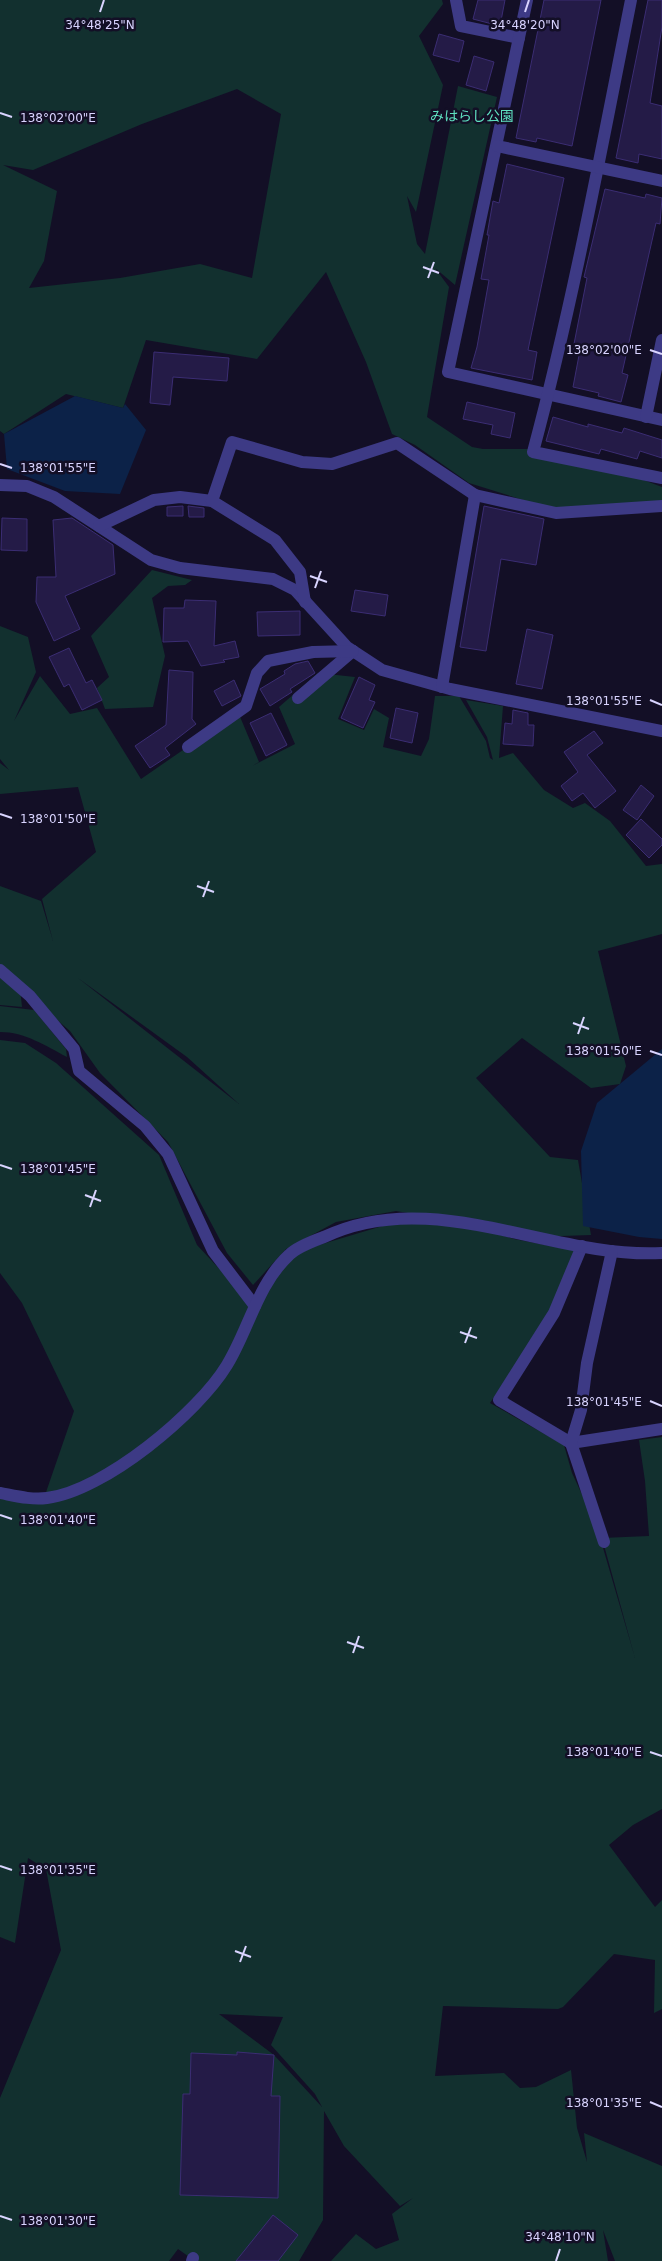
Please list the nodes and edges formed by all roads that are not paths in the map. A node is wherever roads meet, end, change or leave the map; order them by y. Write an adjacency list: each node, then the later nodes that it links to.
1 (456, 0): 4 (street)
2 (528, 0): 4 (street)
3 (631, 0): 6 (street)
4 (519, 38): 5 (street)
5 (497, 146): 6 (street); 9 (street)
6 (598, 169): 7 (street); 9 (street)
7 (662, 181)
8 (662, 340): 10 (street)
9 (548, 395): 10 (street); 12 (street)
10 (646, 417): 11 (street)
11 (662, 420)
12 (662, 478)
13 (0, 485): 17 (street)
14 (475, 495): 15 (street); 16 (street); 20 (street)
15 (212, 501): 17 (street); 18 (street)
16 (662, 506)
17 (99, 526): 18 (street)
18 (305, 602): 19 (street)
19 (353, 651): 20 (street); 21 (street); 23 (street)
20 (442, 687): 22 (street)
21 (298, 698)
22 (662, 731)
23 (188, 747)
24 (0, 970): 28 (street)
25 (582, 1246): 26 (street); 28 (street); 30 (street)
26 (612, 1251): 27 (street); 30 (street)
27 (662, 1253)
28 (254, 1306): 31 (street)
29 (662, 1429): 30 (street)
30 (570, 1443): 32 (street)
31 (0, 1493)
32 (604, 1542)

